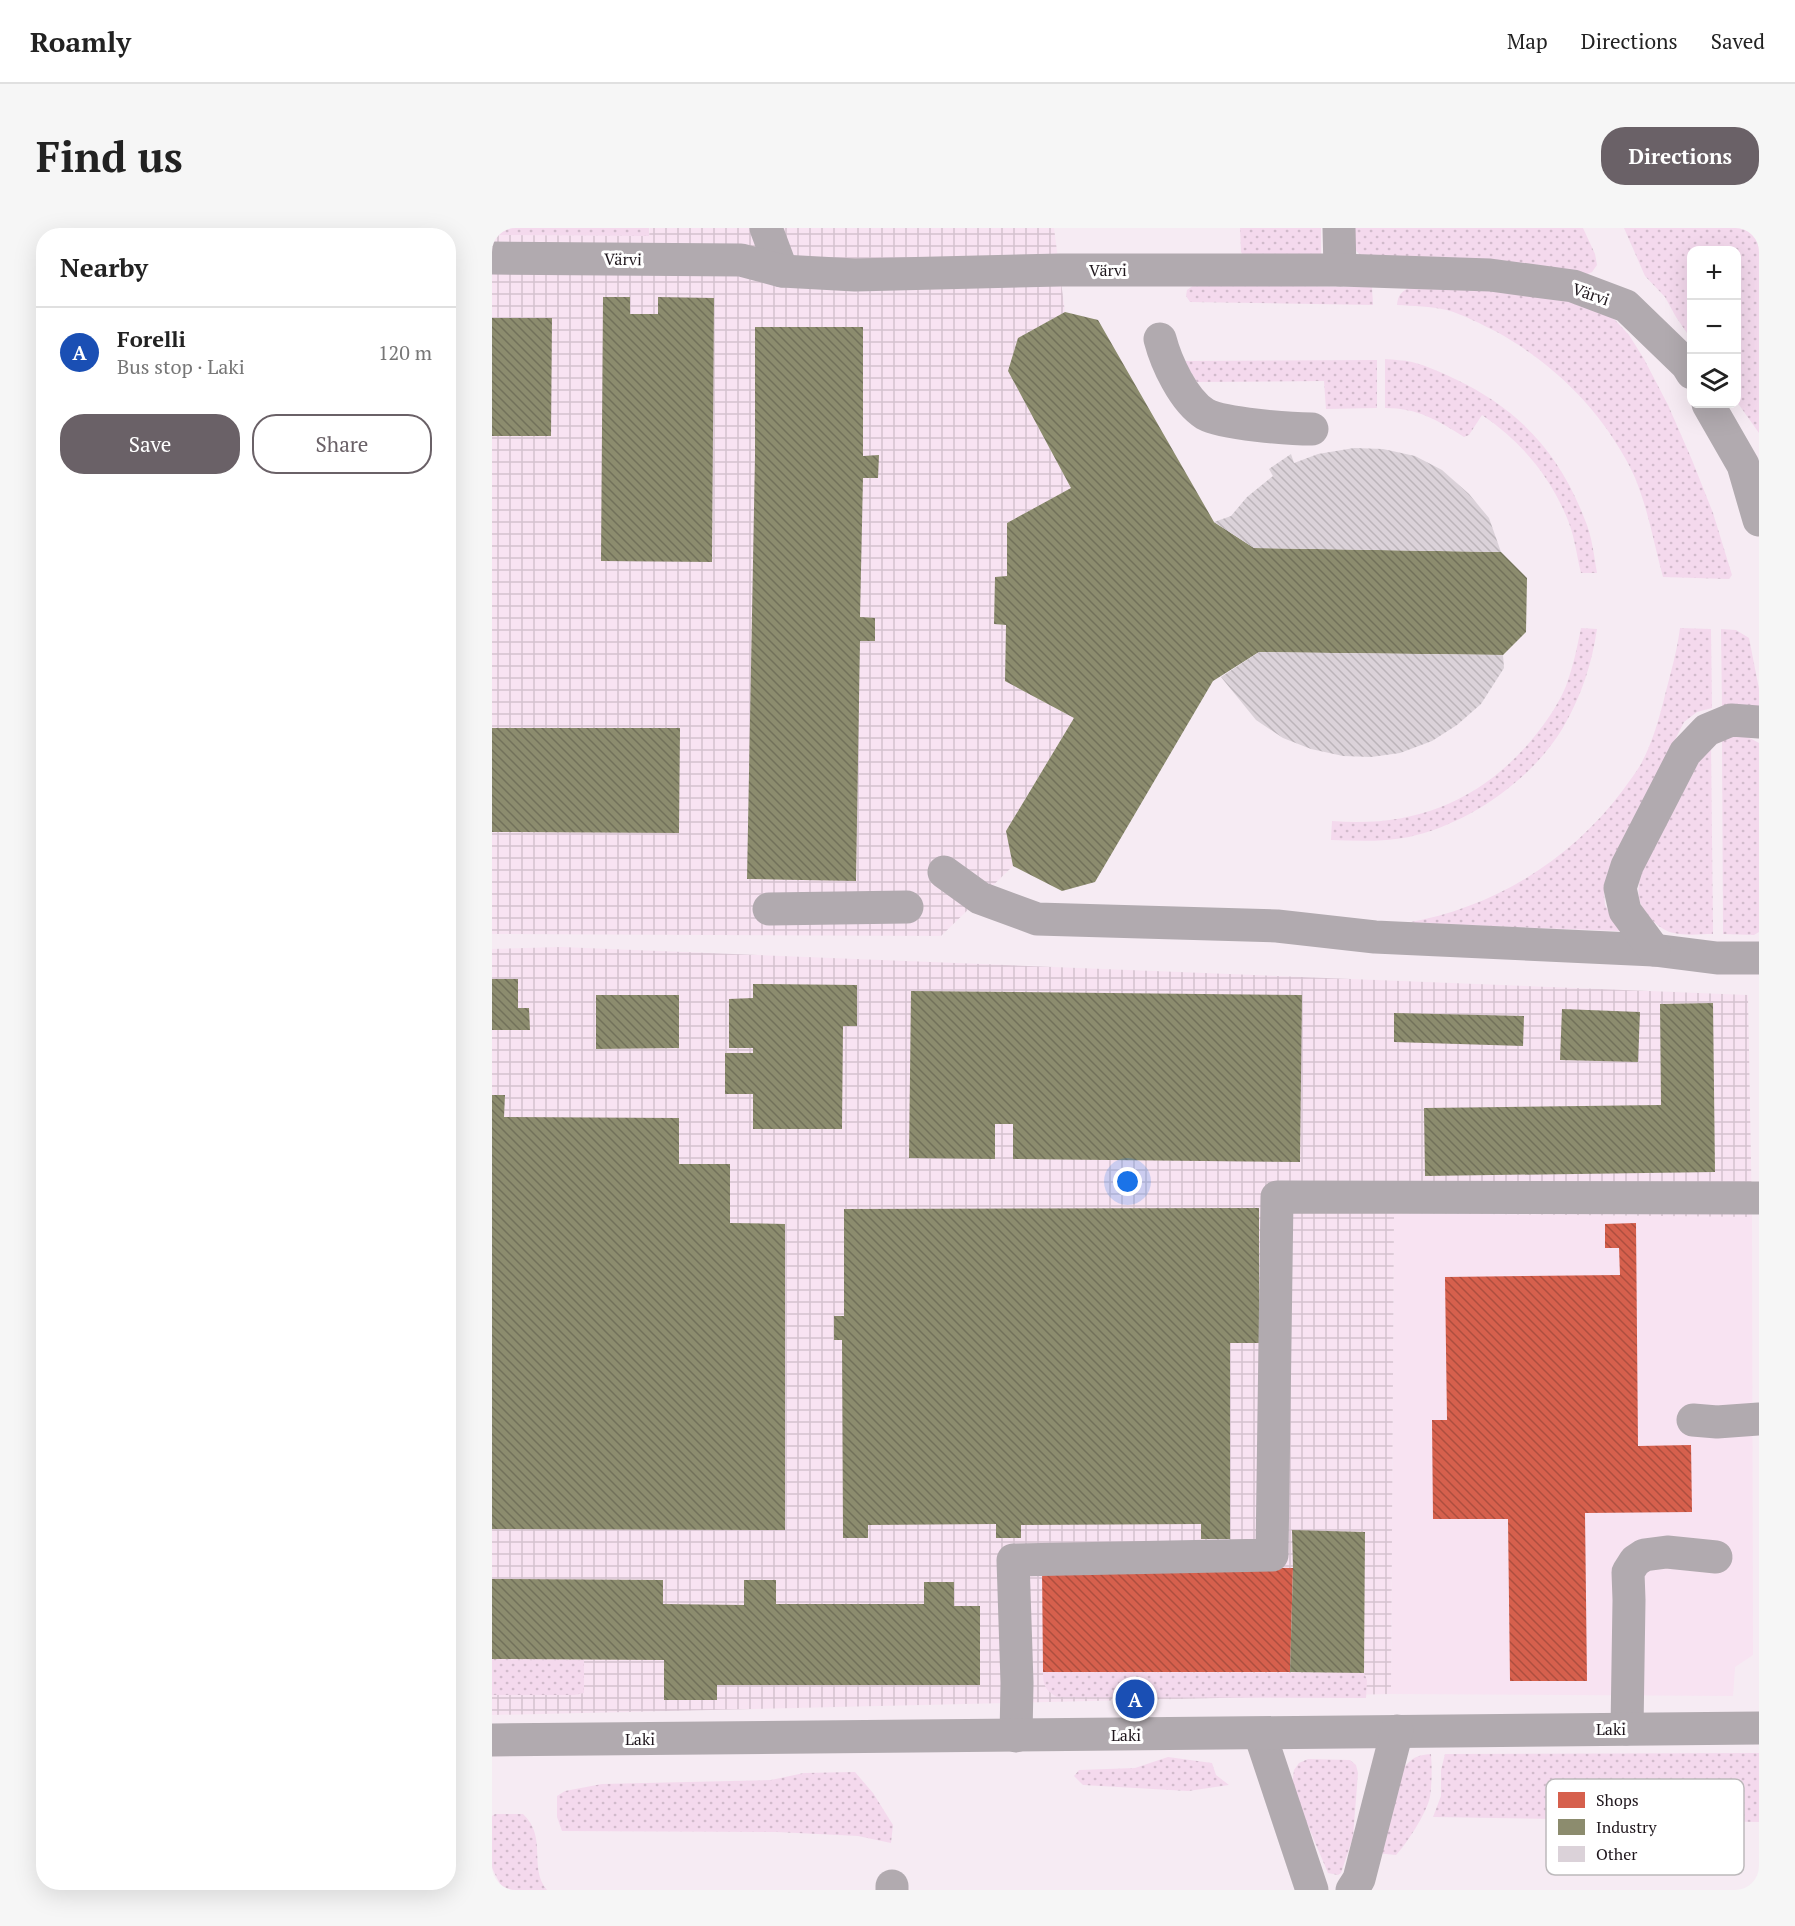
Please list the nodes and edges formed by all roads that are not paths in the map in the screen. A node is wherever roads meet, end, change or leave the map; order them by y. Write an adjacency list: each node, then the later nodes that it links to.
1 (766, 228): 5 (street)
2 (1339, 228): 4 (street)
3 (492, 258): 5 (street, Värvi)
4 (1340, 270): 5 (street, Värvi); 7 (street, Värvi)
5 (782, 272)
6 (1160, 339): 9 (street)
7 (1687, 366)
8 (1711, 408): 10 (street)
9 (1312, 429)
10 (1751, 465): 11 (street)
11 (1759, 520)
12 (1759, 722): 16 (street)
13 (944, 872): 16 (street)
14 (907, 907): 15 (street)
15 (769, 909)
16 (1654, 950): 17 (street)
17 (1759, 958)
18 (1759, 1198): 26 (street)
19 (1759, 1419): 20 (street)
20 (1693, 1420)
21 (1716, 1557): 23 (street)
22 (1759, 1728): 23 (street, Laki)
23 (1628, 1729): 24 (street, Laki)
24 (1397, 1731): 25 (street, Laki); 29 (street)
25 (1260, 1734): 26 (street, Laki); 28 (street)
26 (1016, 1736): 27 (street, Laki)
27 (492, 1740)
28 (1312, 1890)
29 (1352, 1890)

